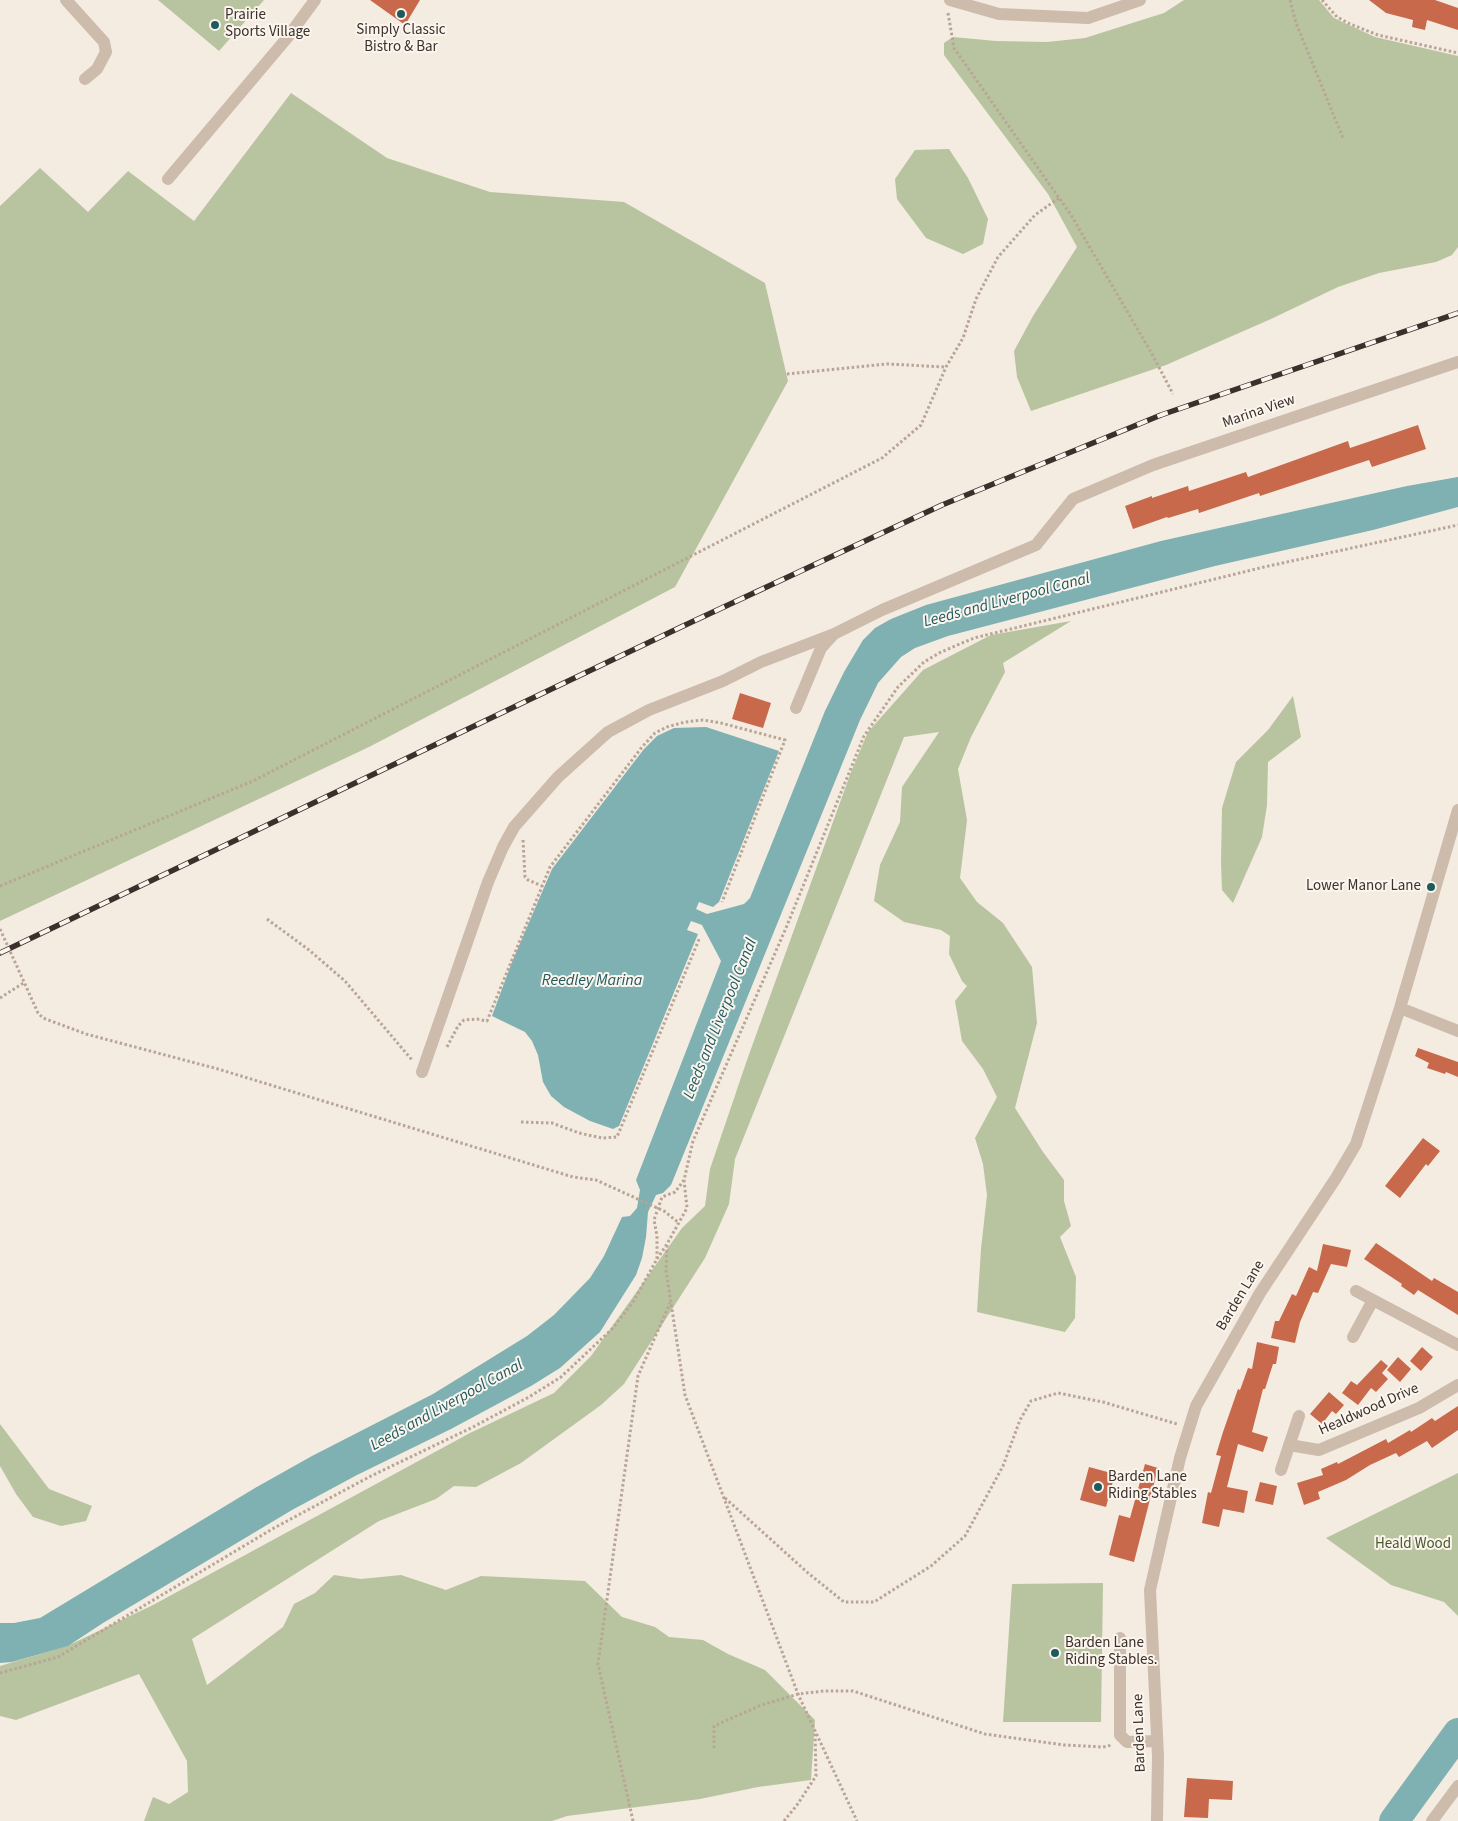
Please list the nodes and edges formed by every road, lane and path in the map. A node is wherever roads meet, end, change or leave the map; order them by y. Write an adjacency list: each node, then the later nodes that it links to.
1 (66, 0): 8 (street)
2 (315, 0): 10 (street)
3 (1140, 0): 6 (street)
4 (1290, 0): 9 (path)
5 (1322, 0): 7 (path)
6 (949, 5): 11 (path)
7 (1458, 53)
8 (85, 79)
9 (1343, 138)
10 (168, 179)
11 (1059, 198): 13 (path); 15 (path)
12 (1458, 362): 17 (street, Marina View)
13 (946, 367): 14 (path); 21 (path)
14 (787, 374)
15 (1172, 394)
16 (1458, 525): 35 (path)
17 (834, 634): 18 (street); 20 (street)
18 (796, 708)
19 (1458, 810): 29 (street, Barden Lane)
20 (521, 819): 22 (path); 33 (street)
21 (0, 886)
22 (542, 886): 23 (path); 31 (path)
23 (722, 902)
24 (267, 919): 32 (path)
25 (0, 929): 27 (path)
26 (700, 937): 34 (path)
27 (25, 982): 28 (path); 36 (path)
28 (0, 998)
29 (1400, 1008): 30 (street); 46 (street, Barden Lane)
30 (1458, 1031)
31 (444, 1053)
32 (412, 1061)
33 (422, 1072)
34 (520, 1122)
35 (684, 1180): 36 (path); 38 (path)
36 (679, 1223): 37 (path)
37 (667, 1244): 38 (path); 41 (path)
38 (657, 1259): 51 (path)
39 (1356, 1291): 40 (street)
40 (1373, 1300): 42 (street); 43 (street)
41 (670, 1303): 49 (path); 58 (path)
42 (1353, 1337)
43 (1458, 1345)
44 (1458, 1385): 47 (street, Healdwood Drive)
45 (1298, 1416): 47 (street, Healdwood Drive)
46 (1189, 1428): 49 (path); 54 (street, Barden Lane)
47 (1289, 1445): 48 (street, Healdwood Drive)
48 (1280, 1470)
49 (725, 1498): 52 (path)
50 (1120, 1638): 55 (street)
51 (0, 1673)
52 (798, 1694): 53 (path); 55 (path); 56 (path)
53 (815, 1729): 59 (path); 60 (path)
54 (1157, 1741): 55 (street); 61 (street, Barden Lane)
55 (1127, 1742)
56 (714, 1748)
57 (1458, 1786): 62 (street)
58 (633, 1821)
59 (784, 1821)
60 (857, 1821)
61 (1157, 1821)
62 (1432, 1821)

